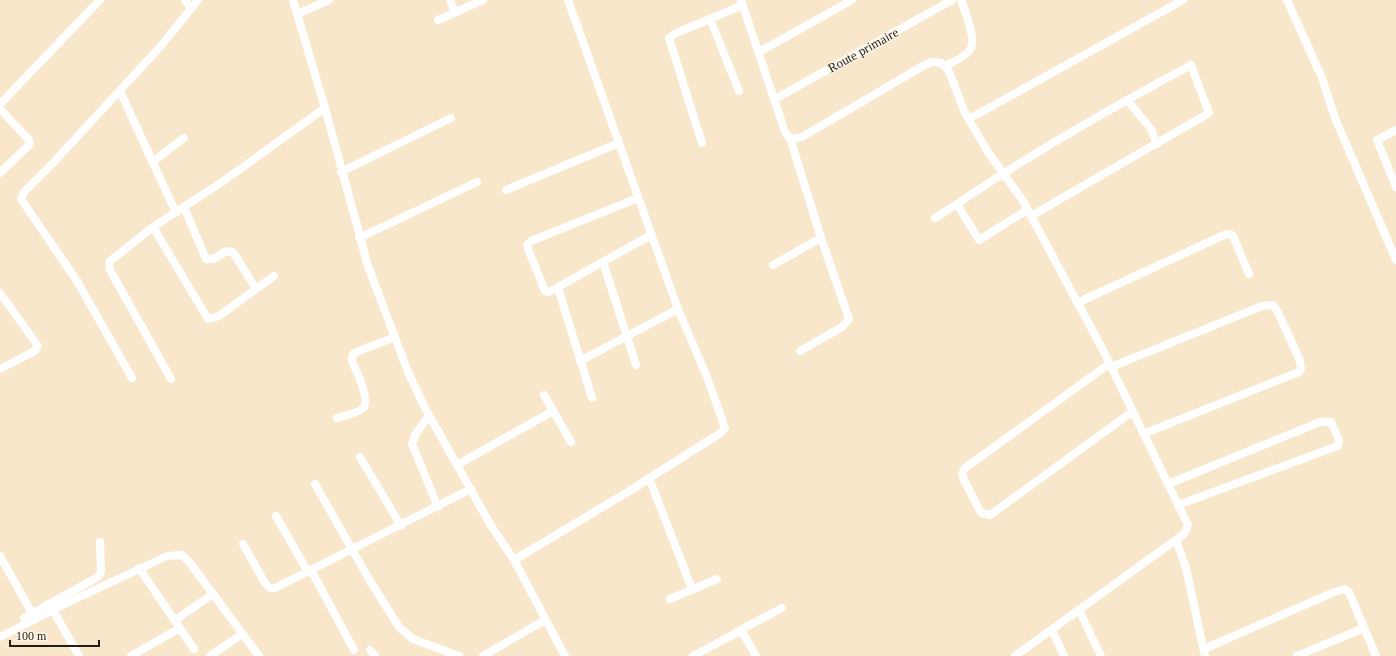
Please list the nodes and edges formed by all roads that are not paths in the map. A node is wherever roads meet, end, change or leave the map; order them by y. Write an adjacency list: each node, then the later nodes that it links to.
1 (100, 0): 26 (street)
2 (185, 0): 15 (street)
3 (198, 0): 15 (street)
4 (293, 0): 17 (street)
5 (328, 0): 17 (street)
6 (450, 0): 16 (street)
7 (483, 0): 16 (street)
8 (568, 0): 34 (street)
9 (852, 0): 20 (street)
10 (952, 0): 24 (street, Route primaire)
11 (961, 0): 21 (street)
12 (1183, 0): 30 (street)
13 (1287, 0): 54 (street)
14 (742, 2): 18 (street); 20 (street)
15 (191, 8): 22 (street)
16 (455, 12): 19 (street)
17 (297, 14): 27 (street)
18 (710, 19): 23 (street); 35 (street)
19 (438, 20)
20 (759, 52): 24 (street)
21 (945, 66): 30 (street); 33 (street)
22 (120, 91): 37 (street); 71 (street)
23 (739, 91)
24 (775, 99): 33 (street)
25 (1127, 100): 36 (street); 36 (street); 40 (street)
26 (0, 104)
27 (325, 108): 38 (street); 46 (street)
28 (0, 109): 39 (street)
29 (451, 118): 38 (street)
30 (969, 119): 40 (street)
31 (1396, 130): 42 (street)
32 (184, 138): 37 (street)
33 (790, 138): 53 (street)
34 (619, 142): 43 (street); 44 (street)
35 (702, 143)
36 (1157, 144): 48 (street)
37 (152, 162): 47 (street)
38 (341, 172): 52 (street)
39 (0, 173)
40 (1002, 173): 45 (street); 48 (street)
41 (477, 182): 52 (street)
42 (1395, 184)
43 (506, 190)
44 (638, 198): 51 (street); 59 (street)
45 (957, 204): 48 (street); 49 (street)
46 (184, 207): 47 (street); 60 (street)
47 (176, 213): 50 (street)
48 (1029, 213): 62 (street)
49 (935, 218)
50 (153, 227): 60 (street); 72 (street)
51 (651, 235): 55 (street); 63 (street)
52 (359, 238): 64 (street)
53 (821, 238): 56 (street); 66 (street)
54 (1396, 260)
55 (603, 262): 59 (street); 65 (street)
56 (773, 265)
57 (1249, 274): 62 (street)
58 (274, 276): 60 (street)
59 (558, 288): 67 (street)
60 (256, 289)
61 (0, 293): 70 (street)
62 (1077, 303): 69 (street)
63 (678, 309): 65 (street); 83 (street)
64 (395, 337): 77 (street); 78 (street)
65 (627, 337): 67 (street); 68 (street)
66 (800, 351)
67 (580, 361): 74 (street)
68 (636, 365)
69 (1110, 365): 76 (street); 76 (street); 79 (street)
70 (0, 369)
71 (132, 378)
72 (171, 379)
73 (544, 395): 75 (street)
74 (592, 398)
75 (553, 411): 80 (street); 82 (street)
76 (1132, 412): 79 (street)
77 (429, 415): 82 (street); 88 (street)
78 (337, 418)
79 (1143, 434): 85 (street)
80 (570, 442)
81 (360, 457): 90 (street)
82 (457, 465): 86 (street)
83 (649, 478): 96 (street); 100 (street)
84 (315, 484): 94 (street)
85 (1168, 484): 87 (street); 87 (street)
86 (471, 489): 88 (street); 96 (street)
87 (1178, 505): 91 (street)
88 (438, 507): 90 (street)
89 (276, 516): 98 (street)
90 (401, 526): 94 (street)
91 (1176, 540): 105 (street); 118 (street)
92 (100, 542): 106 (street)
93 (243, 544): 98 (street)
94 (352, 550): 98 (street); 123 (street)
95 (0, 556): 106 (street)
96 (514, 560): 109 (street)
97 (139, 568): 101 (street); 104 (street); 108 (street)
98 (309, 571): 117 (street)
99 (717, 579): 100 (street)
100 (692, 589): 102 (street)
101 (213, 594): 108 (street); 113 (street)
102 (670, 599)
103 (782, 608): 114 (street)
104 (53, 610): 115 (street); 119 (street)
105 (1079, 610): 112 (street); 130 (street)
106 (32, 613): 107 (street)
107 (24, 618)
108 (175, 620): 110 (street)
109 (545, 620): 124 (street); 125 (street)
110 (180, 628): 116 (street); 120 (street)
111 (1364, 628): 118 (street); 131 (street); 132 (street)
112 (1052, 630): 128 (street); 129 (street)
113 (242, 634): 121 (street); 122 (street)
114 (732, 634): 126 (street); 127 (street)
115 (0, 637)
116 (194, 649)
117 (354, 650)
118 (1204, 652)
119 (79, 656)
120 (131, 656)
121 (210, 656)
122 (259, 656)
123 (459, 656)
124 (483, 656)
125 (565, 656)
126 (693, 656)
127 (756, 656)
128 (1015, 656)
129 (1064, 656)
130 (1101, 656)
131 (1297, 656)
132 (1376, 656)

